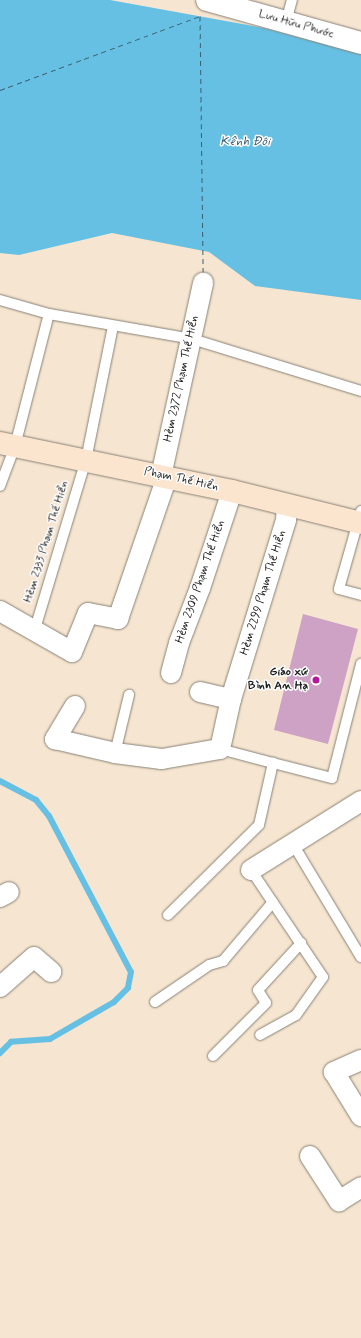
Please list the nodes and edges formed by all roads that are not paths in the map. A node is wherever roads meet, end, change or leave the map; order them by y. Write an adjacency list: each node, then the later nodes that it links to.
1 (207, 0): 3 (street, Lưu Hữu Phước)
2 (292, 0): 3 (lane)
3 (286, 22): 4 (street, Lưu Hữu Phước)
4 (360, 41)
5 (203, 283): 9 (street, Hẻm 2372 Phạm Thế Hiển)
6 (0, 300): 7 (lane)
7 (49, 314): 8 (lane); 11 (lane)
8 (113, 326): 9 (lane); 12 (lane, Hẻm 2333 Phạm Thế Hiển)
9 (192, 339): 10 (lane); 13 (street, Hẻm 2372 Phạm Thế Hiển)
10 (361, 391)
11 (8, 444): 12 (main road, Phạm Thế Hiển); 14 (lane)
12 (86, 460): 13 (main road, Phạm Thế Hiển); 20 (lane, Hẻm 2333 Phạm Thế Hiển)
13 (164, 477): 15 (main road, Phạm Thế Hiển); 20 (street, Hẻm 2372 Phạm Thế Hiển)
14 (0, 486)
15 (232, 491): 16 (main road, Phạm Thế Hiển); 22 (street, Hẻm 2309 Phạm Thế Hiển)
16 (287, 505): 17 (main road, Phạm Thế Hiển); 25 (street, Hẻm 2299 Phạm Thế Hiển)
17 (360, 519): 18 (lane)
18 (361, 595)
19 (0, 611): 20 (street)
20 (34, 632)
21 (361, 664): 29 (lane)
22 (171, 673)
23 (200, 692): 25 (street)
24 (129, 695): 28 (lane)
25 (231, 699): 27 (street, Hẻm 2299 Phạm Thế Hiển)
26 (75, 706): 28 (street)
27 (220, 749): 28 (street); 29 (lane)
28 (115, 753)
29 (274, 762): 34 (lane)
30 (361, 801): 31 (street)
31 (293, 844): 32 (street); 36 (lane)
32 (251, 870): 33 (lane)
33 (273, 902): 35 (lane); 39 (lane)
34 (168, 915)
35 (300, 943): 40 (lane); 41 (lane)
36 (361, 958)
37 (51, 972): 38 (street)
38 (0, 987)
39 (155, 1002)
40 (260, 1035)
41 (213, 1056)
42 (361, 1060): 43 (street)
43 (361, 1116)
44 (310, 1156): 45 (street)
45 (361, 1187)

